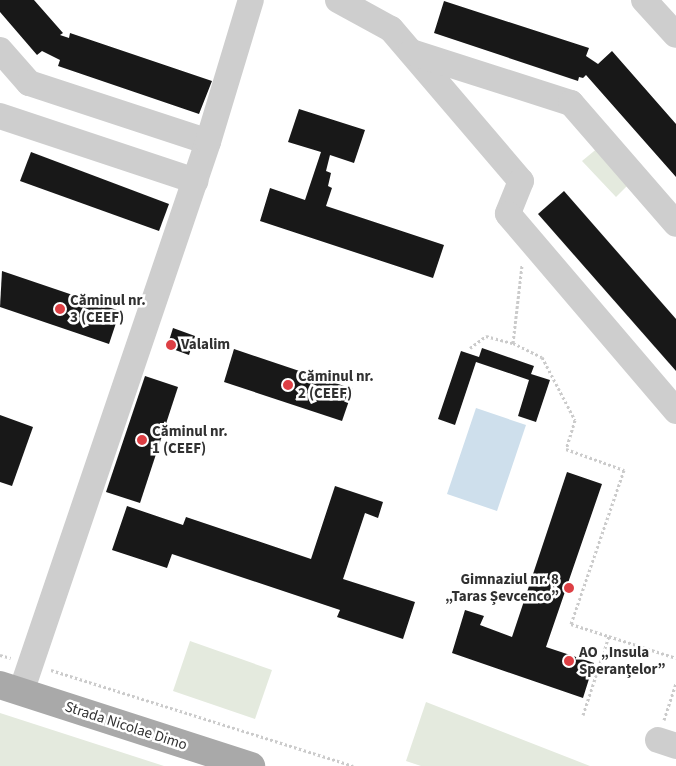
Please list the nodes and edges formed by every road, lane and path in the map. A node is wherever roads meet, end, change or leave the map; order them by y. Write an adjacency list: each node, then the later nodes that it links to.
1 (251, 0): 8 (lane)
2 (338, 0): 6 (lane)
3 (644, 0): 4 (lane)
4 (676, 34)
5 (0, 50): 8 (lane)
6 (411, 52): 10 (lane); 11 (lane)
7 (0, 116): 9 (lane)
8 (208, 142): 9 (lane)
9 (195, 181): 18 (lane)
10 (676, 224)
11 (526, 235): 12 (path); 14 (lane)
12 (512, 343): 13 (path); 15 (path)
13 (470, 348)
14 (676, 412)
15 (608, 636): 17 (path); 20 (path)
16 (0, 655): 18 (path)
17 (676, 658)
18 (31, 664): 19 (lane); 22 (path)
19 (11, 689): 21 (main road, Strada Nicolae Dimo)
20 (583, 715)
21 (251, 766)
22 (353, 766)

